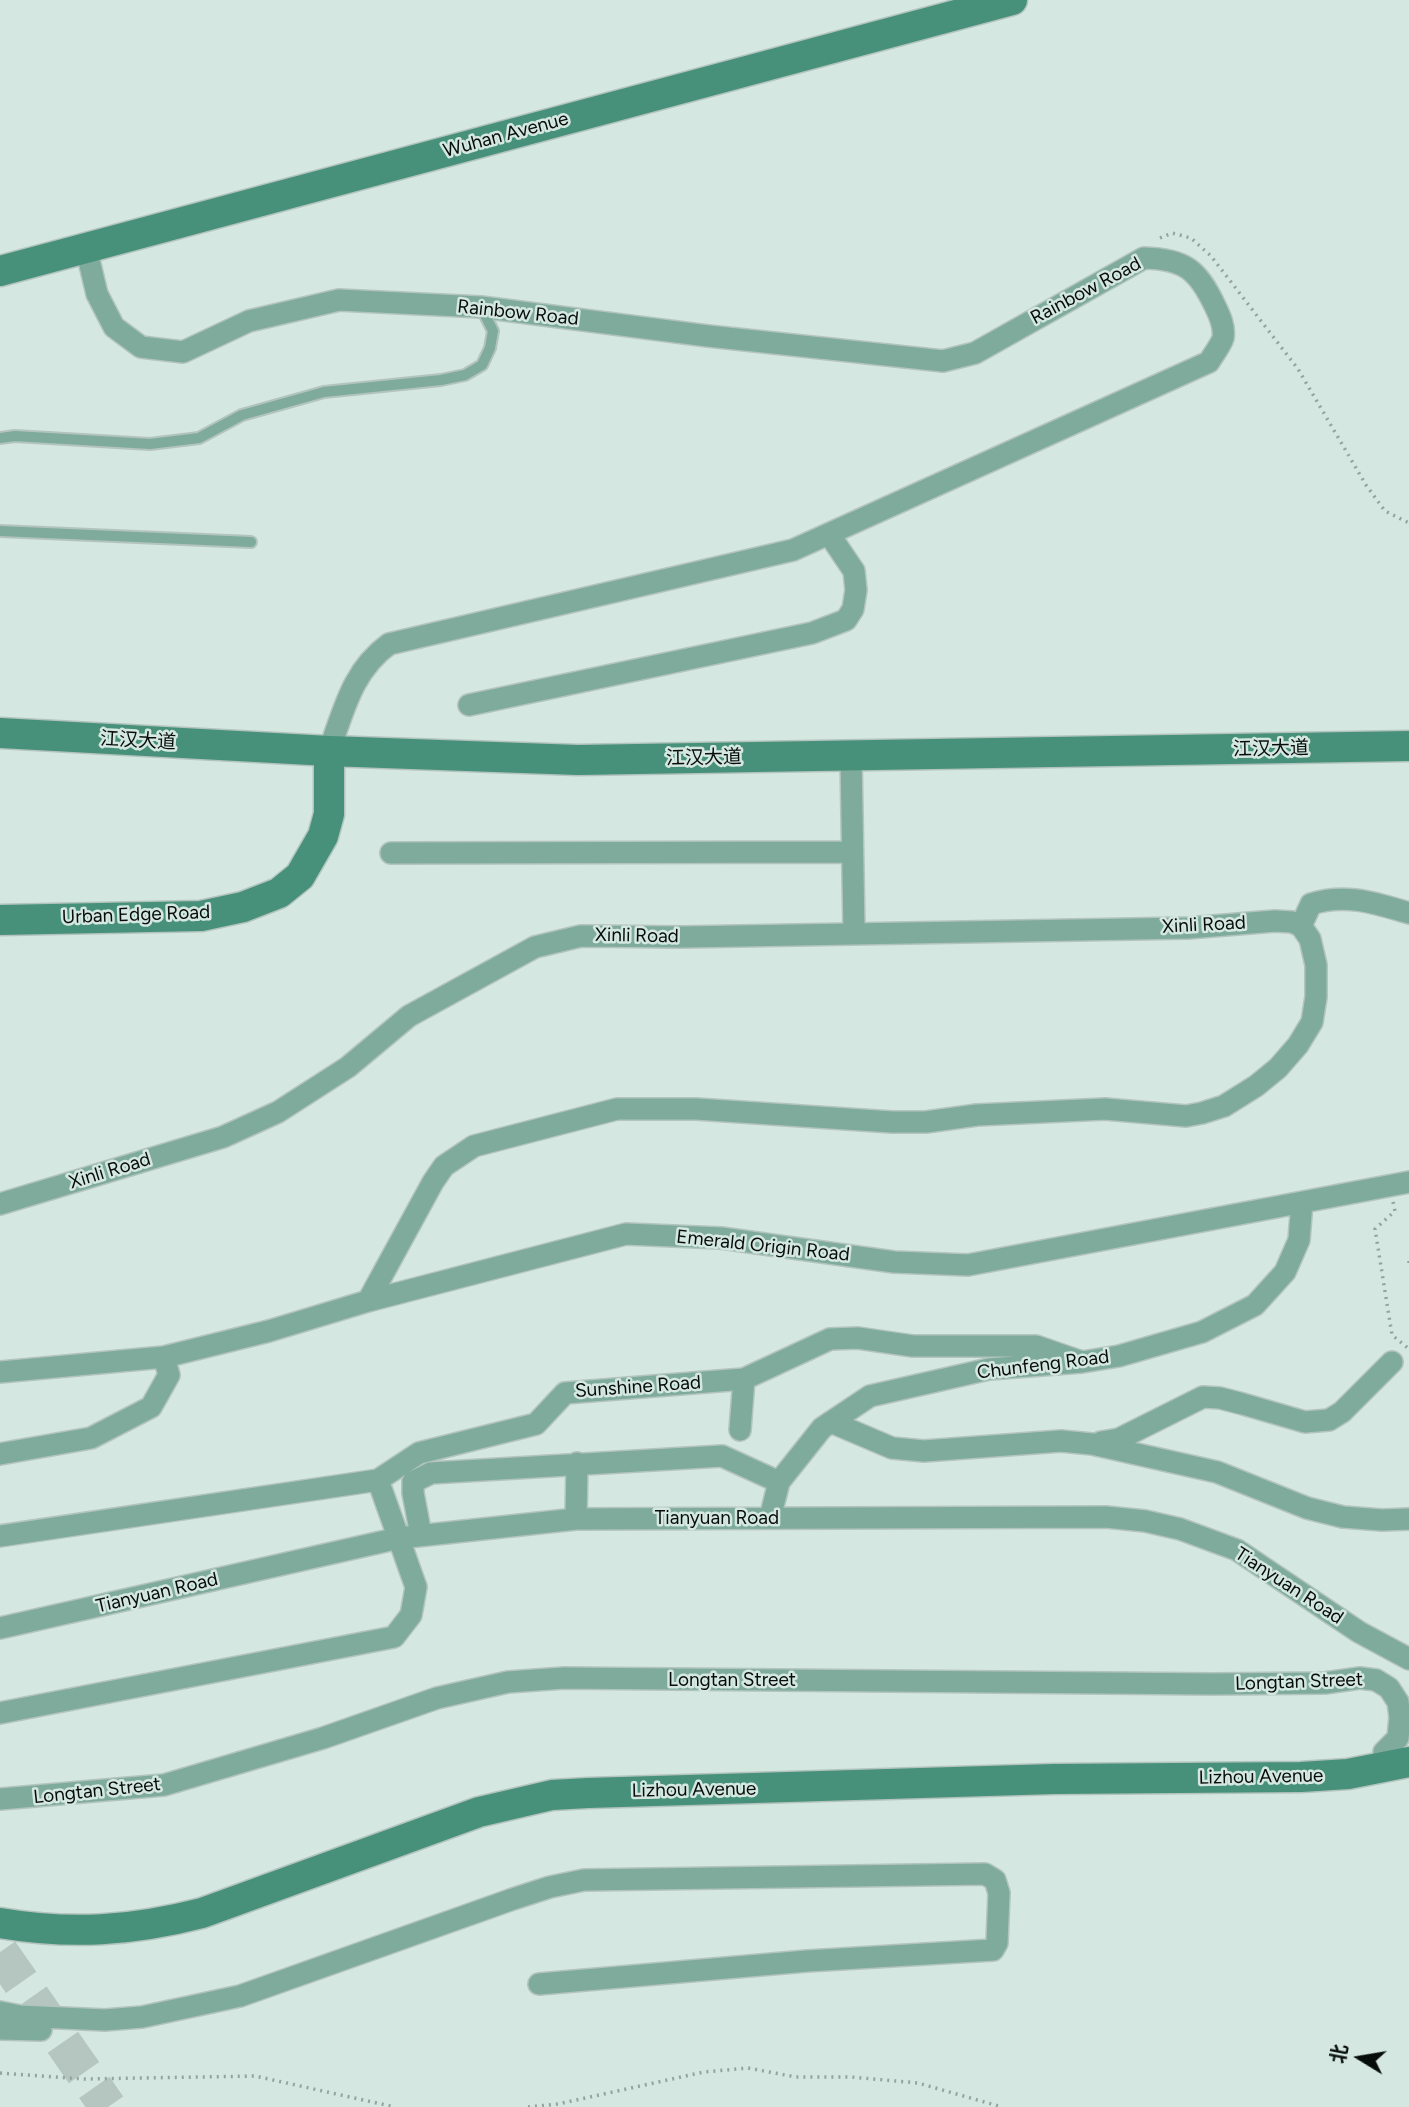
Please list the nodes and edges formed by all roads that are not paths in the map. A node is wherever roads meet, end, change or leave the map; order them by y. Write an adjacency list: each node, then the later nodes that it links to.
1 (1012, 0): 2 (main road, Wuhan Avenue)
2 (86, 248): 3 (main road, Wuhan Avenue); 4 (street, Rainbow Road)
3 (0, 271)
4 (481, 307): 5 (lane); 7 (street, Rainbow Road)
5 (0, 438)
6 (0, 531): 8 (lane)
7 (829, 534): 9 (street); 12 (street, Rainbow Road)
8 (251, 542)
9 (469, 705)
10 (0, 733): 12 (main road, 江汉大道)
11 (1409, 746): 13 (main road, 江汉大道)
12 (329, 751): 13 (main road, 江汉大道); 17 (main road, Urban Edge Road)
13 (851, 756): 14 (street)
14 (852, 852): 15 (street); 19 (street)
15 (391, 853)
16 (1409, 913): 18 (street)
17 (0, 920)
18 (1301, 926): 19 (street, Xinli Road); 23 (street)
19 (854, 932): 22 (street, Xinli Road)
20 (1399, 1185): 21 (street, Emerald Origin Road)
21 (1302, 1202): 23 (street, Emerald Origin Road); 25 (street, Chunfeng Road)
22 (0, 1204)
23 (368, 1301): 24 (street, Emerald Origin Road)
24 (164, 1357): 27 (street, Emerald Origin Road); 32 (street)
25 (1082, 1362): 28 (street, Sunshine Road); 29 (street, Chunfeng Road)
26 (1392, 1362): 31 (street)
27 (1, 1379)
28 (744, 1379): 30 (street); 34 (street, Sunshine Road)
29 (831, 1422): 31 (street); 35 (street, Chunfeng Road)
30 (740, 1430)
31 (1092, 1444): 38 (street)
32 (0, 1454)
33 (577, 1463): 35 (street); 37 (street); 39 (street)
34 (379, 1480): 40 (street, Sunshine Road); 41 (street)
35 (779, 1482): 36 (street, Chunfeng Road)
36 (770, 1518): 37 (street, Tianyuan Road); 43 (street, Tianyuan Road)
37 (576, 1519): 39 (street, Tianyuan Road)
38 (1409, 1519)
39 (421, 1535): 41 (street, Tianyuan Road)
40 (0, 1536)
41 (399, 1538): 42 (street, Tianyuan Road); 44 (street)
42 (0, 1628)
43 (1409, 1659)
44 (0, 1713)
45 (1398, 1765): 46 (street, Longtan Street); 47 (main road, Lizhou Avenue)
46 (0, 1799)
47 (0, 1923)
48 (539, 1984): 50 (street)
49 (0, 2012): 50 (street)
50 (105, 2020): 51 (street)
51 (0, 2029)

